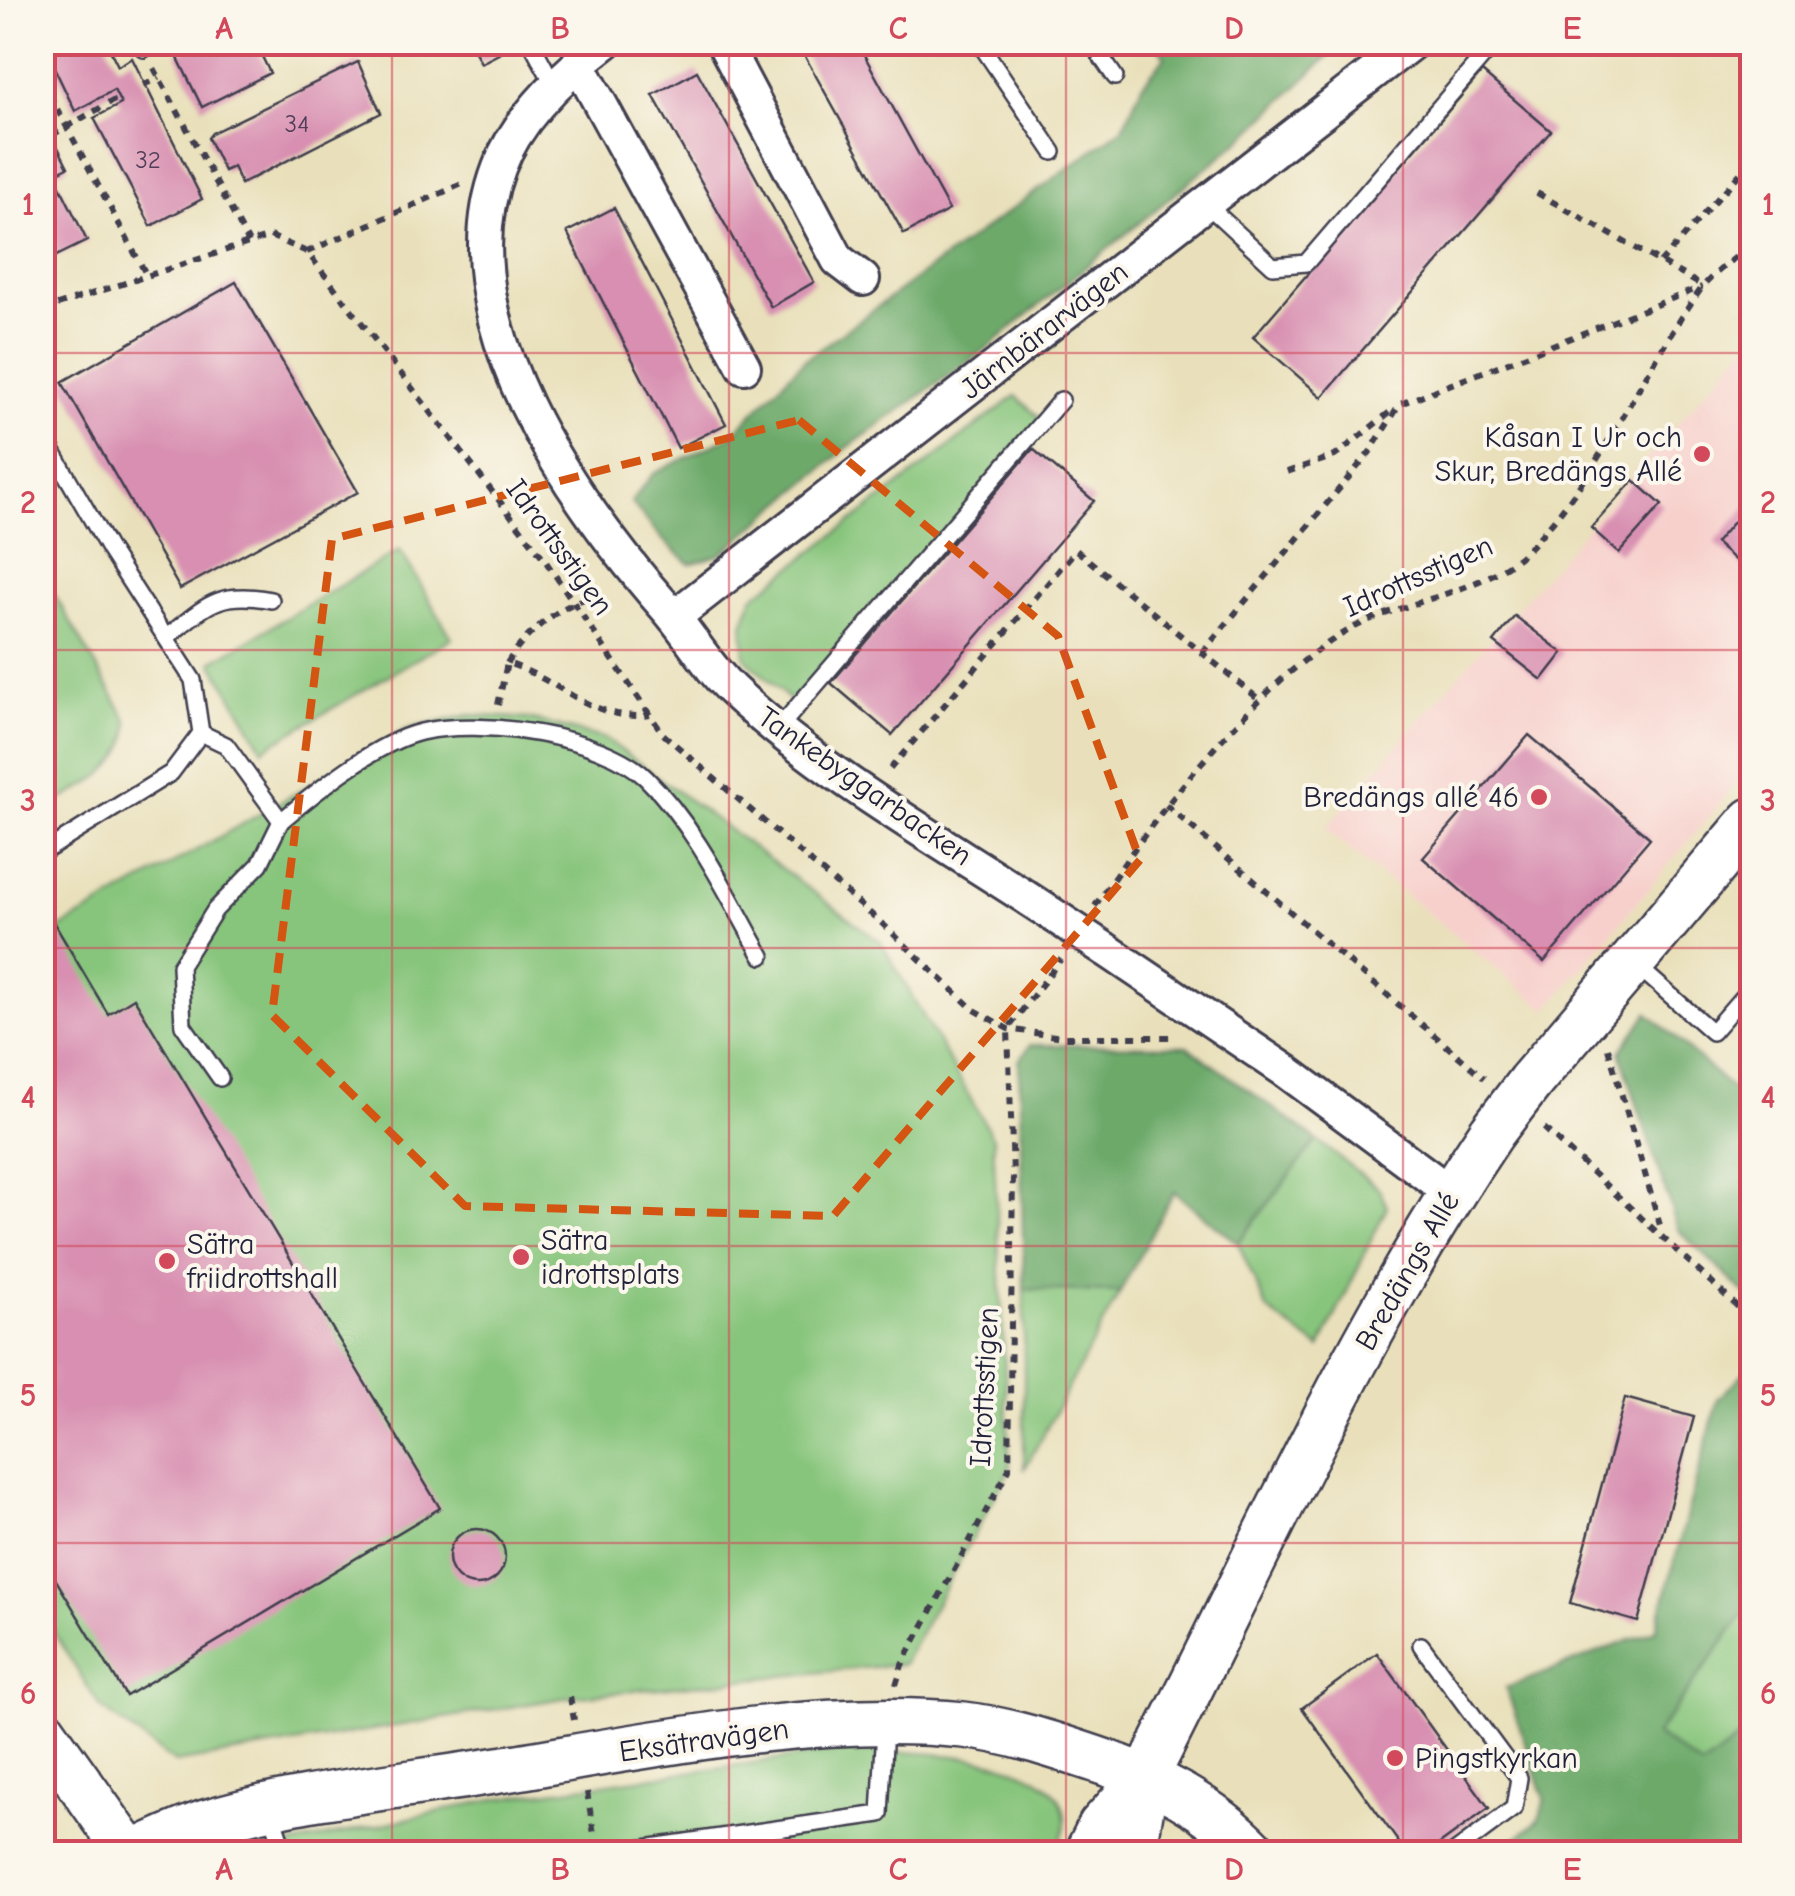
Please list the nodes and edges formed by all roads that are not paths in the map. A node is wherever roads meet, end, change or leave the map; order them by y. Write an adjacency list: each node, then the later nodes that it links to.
1 (530, 42): 10 (lane)
2 (606, 42): 8 (street, Tankebyggarbacken)
3 (723, 42): 13 (street)
4 (980, 42): 11 (lane)
5 (1091, 42): 9 (lane)
6 (1413, 42): 12 (street, Järnbärarvägen)
7 (1478, 42): 12 (lane)
8 (578, 64): 10 (street, Tankebyggarbacken); 14 (street)
9 (1115, 77)
10 (556, 88): 18 (street, Tankebyggarbacken)
11 (1052, 152)
12 (1205, 203): 18 (street, Järnbärarvägen)
13 (862, 279)
14 (744, 367)
15 (1061, 400): 20 (lane)
16 (42, 433): 19 (lane)
17 (271, 600): 19 (lane)
18 (674, 618): 20 (street, Tankebyggarbacken)
19 (167, 637): 21 (lane)
20 (778, 729): 29 (street, Tankebyggarbacken, bridge)
21 (202, 733): 23 (lane); 24 (lane)
22 (1752, 820): 26 (street, Bredängs Allé)
23 (280, 821): 25 (lane); 28 (lane)
24 (42, 853)
25 (762, 956)
26 (1631, 960): 27 (lane); 29 (street, Bredängs Allé)
27 (1752, 986)
28 (220, 1078)
29 (1451, 1193): 33 (street, Bredängs Allé)
30 (1422, 1645): 41 (lane)
31 (885, 1720): 33 (street, Eksätravägen); 34 (street, Eksätravägen); 37 (lane)
32 (42, 1730): 35 (street)
33 (1146, 1776): 38 (street, Bredängs Allé); 39 (street, Bredängs Allé); 40 (street, Eksätravägen)
34 (270, 1808): 35 (street, Eksätravägen); 36 (lane)
35 (131, 1854)
36 (285, 1854)
37 (603, 1854)
38 (1087, 1854)
39 (1133, 1854)
40 (1256, 1854)
41 (1452, 1854)

